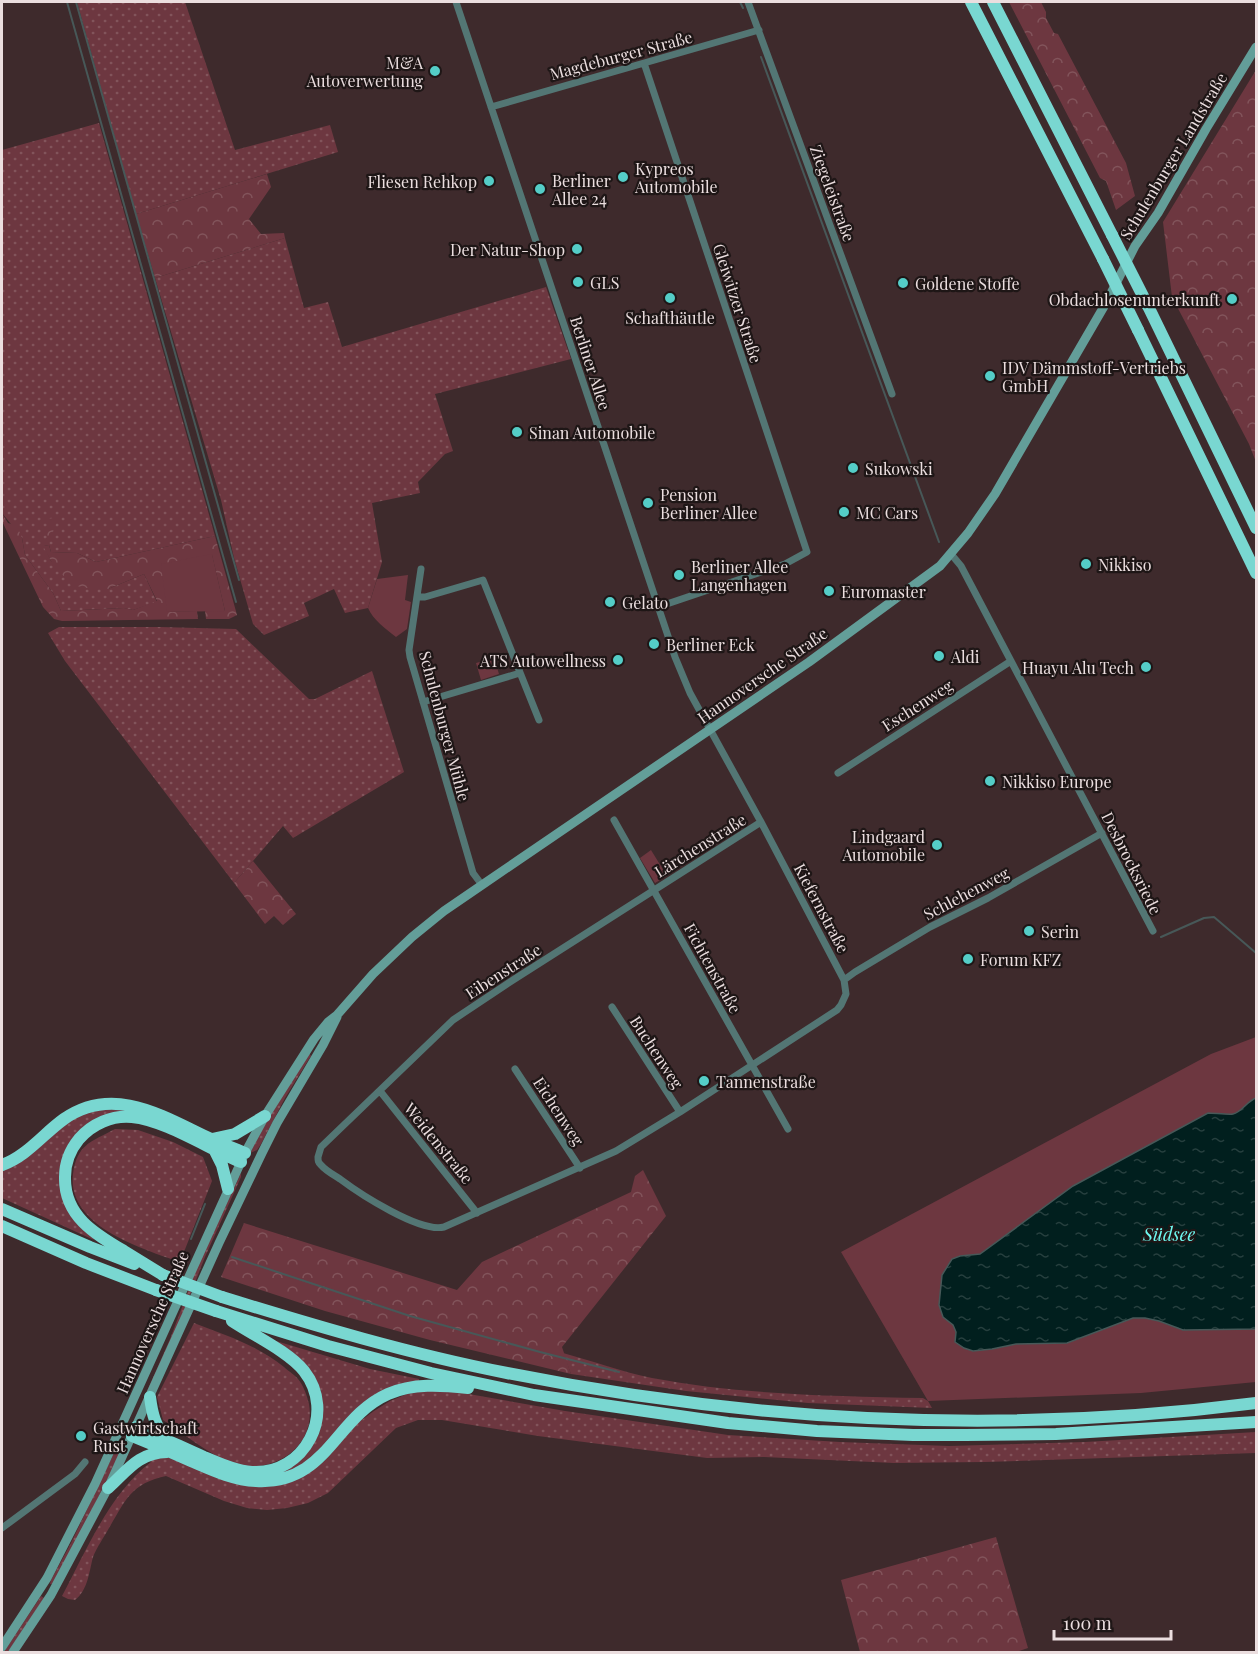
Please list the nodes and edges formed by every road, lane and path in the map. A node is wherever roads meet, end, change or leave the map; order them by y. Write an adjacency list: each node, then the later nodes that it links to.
1 (456, 2): 8 (street, Berliner Allee)
2 (748, 2): 5 (street, Ziegeleistraße)
3 (971, 2): 14 (highway, bridge)
4 (993, 2): 11 (highway, bridge)
5 (759, 30): 7 (street, Magdeburger Straße); 10 (street, Ziegeleistraße)
6 (1257, 46): 9 (main road, Schulenburger Landstraße)
7 (644, 63): 8 (street, Magdeburger Straße); 16 (street, Gleiwitzer Straße)
8 (491, 107): 16 (street, Berliner Allee)
9 (1118, 282): 12 (main road, Hannoversche Straße)
10 (892, 394)
11 (1257, 528)
12 (951, 554): 17 (street, Desbrocksriede); 21 (main road, Hannoversche Straße)
13 (421, 569): 15 (street, Schulenburger Mühle)
14 (1257, 573)
15 (417, 597): 18 (street); 19 (street, Schulenburger Mühle)
16 (658, 607): 21 (street, Berliner Allee)
17 (1011, 661): 22 (street, Eschenweg); 25 (street, Desbrocksriede)
18 (520, 673): 19 (street); 20 (street)
19 (423, 702): 26 (street, Schulenburger Mühle)
20 (539, 720)
21 (711, 729): 24 (street, Kiefernstraße); 26 (main road, Hannoversche Straße)
22 (838, 773)
23 (615, 820): 27 (street, Fichtenstraße)
24 (761, 822): 27 (street, Lärchenstraße); 29 (street, Kiefernstraße)
25 (1102, 833): 28 (street, Desbrocksriede); 29 (street, Schlehenweg)
26 (482, 885): 31 (main road, Hannoversche Straße)
27 (654, 890): 32 (street, Fichtenstraße); 34 (street, Eibenstraße)
28 (1153, 931)
29 (844, 980): 32 (street)
30 (612, 1007): 35 (street, Buchenweg)
31 (337, 1015): 36 (main road, Hannoversche Straße); 40 (main road, Hannoversche Straße)
32 (751, 1067): 35 (street); 37 (street, Fichtenstraße)
33 (515, 1069): 42 (street, Eichenweg)
34 (380, 1091): 45 (street, Weidenstraße); 45 (street, Eibenstraße)
35 (680, 1112): 42 (street)
36 (265, 1116): 38 (highway); 39 (main road, Hannoversche Straße)
37 (788, 1129)
38 (214, 1145): 39 (highway); 41 (highway); 43 (highway); 47 (highway)
39 (243, 1158): 40 (main road); 43 (main road, Hannoversche Straße)
40 (256, 1164): 50 (main road, Hannoversche Straße)
41 (2, 1165)
42 (580, 1168): 45 (street)
43 (228, 1189): 53 (main road, Hannoversche Straße)
44 (2, 1209): 47 (highway)
45 (477, 1213)
46 (2, 1226): 48 (highway, bridge)
47 (163, 1275): 51 (highway, bridge)
48 (216, 1311): 49 (highway); 55 (highway)
49 (534, 1395): 52 (highway); 55 (highway)
50 (150, 1397): 54 (main road, Hannoversche Straße); 55 (highway)
51 (1257, 1402)
52 (1257, 1422)
53 (121, 1426): 54 (main road); 59 (main road, Hannoversche Straße)
54 (134, 1432): 55 (highway); 57 (main road, Hannoversche Straße)
55 (172, 1448): 57 (highway)
56 (85, 1462): 58 (street)
57 (108, 1488): 61 (main road, Hannoversche Straße)
58 (2, 1528)
59 (6, 1638): 60 (main road, Hannoversche Straße)
60 (2, 1647)
61 (13, 1653)

